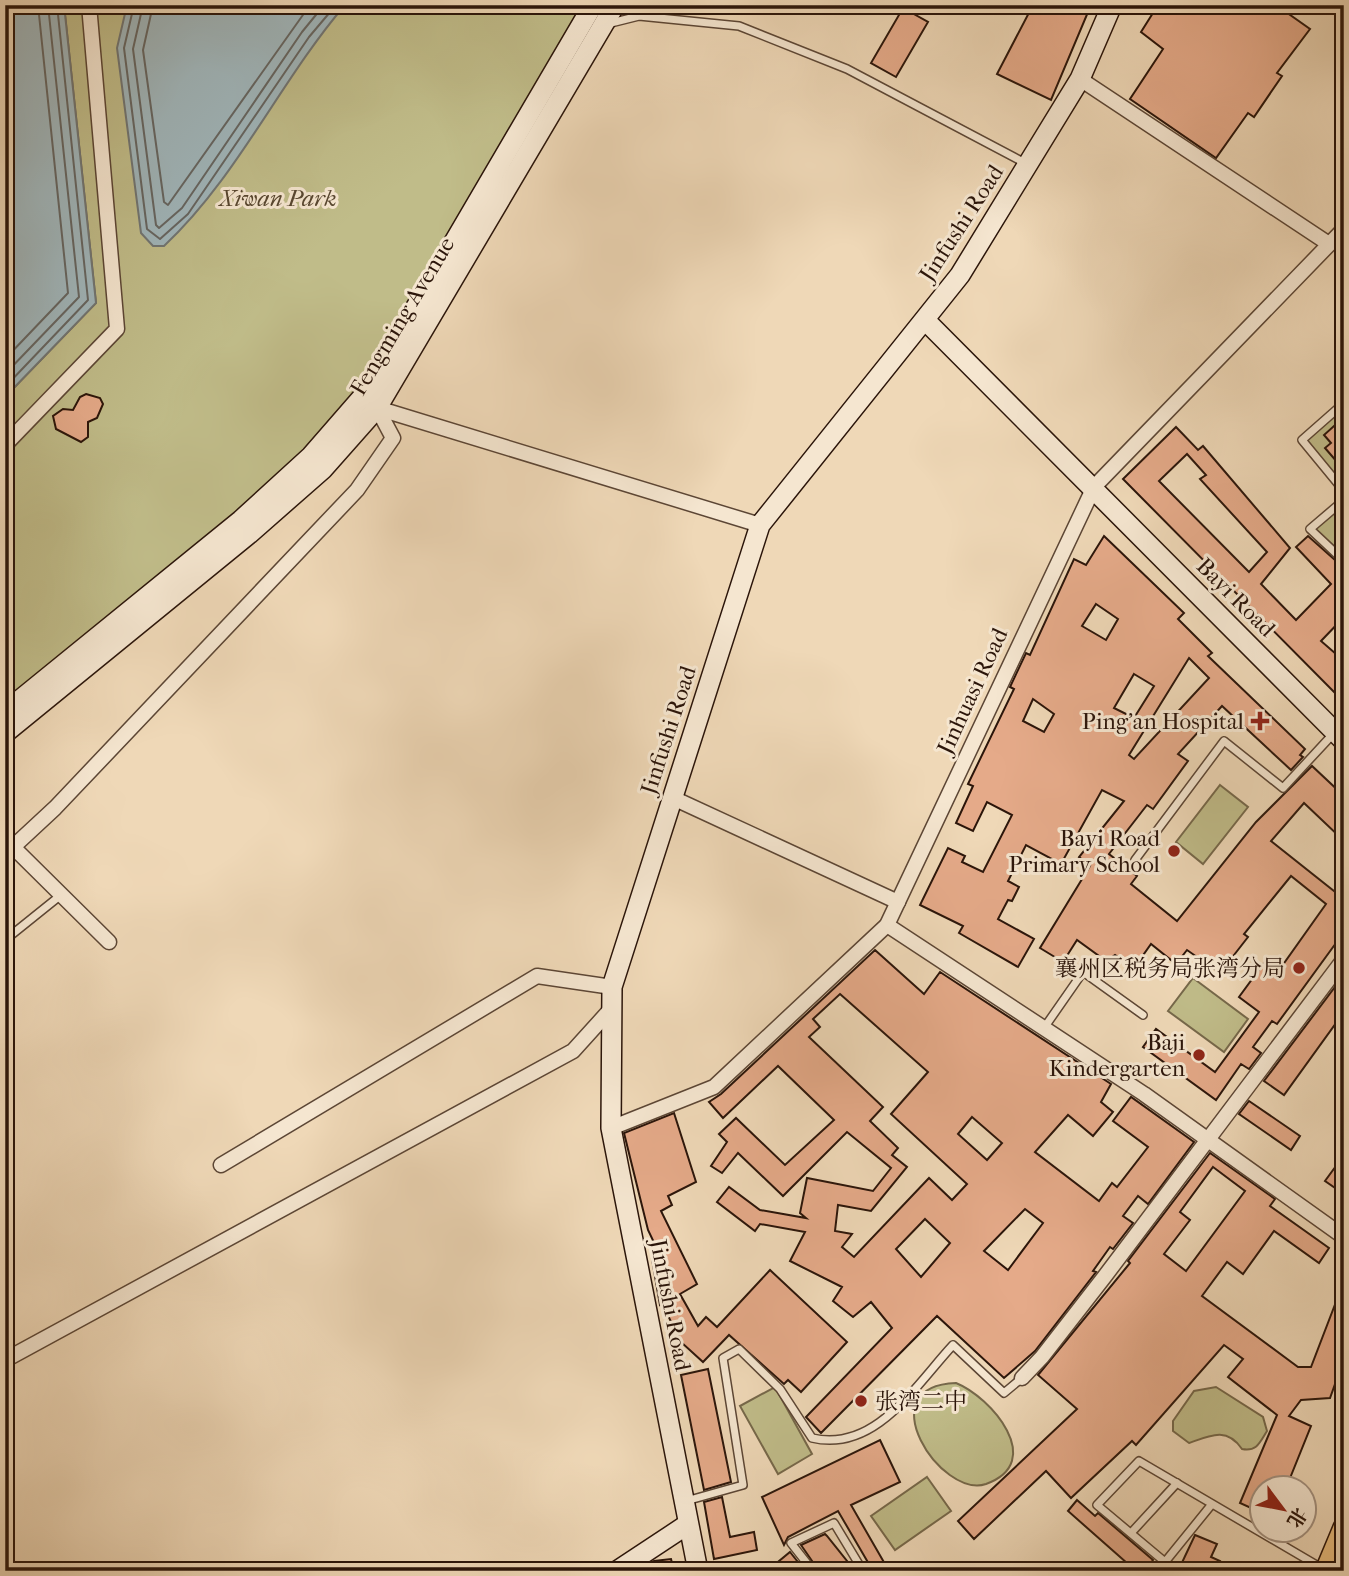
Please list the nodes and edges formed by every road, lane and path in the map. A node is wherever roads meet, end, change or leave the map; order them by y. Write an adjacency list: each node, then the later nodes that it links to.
1 (89, 5): 13 (street)
2 (593, 5): 19 (street, Fengming Avenue)
3 (615, 5): 5 (street, Fengming Avenue)
4 (1112, 5): 6 (street, Jinfushi Road)
5 (603, 26): 7 (lane); 12 (street, Fengming Avenue)
6 (1080, 79): 7 (street, Jinfushi Road); 9 (street)
7 (1027, 165): 10 (street, Jinfushi Road)
8 (1344, 229): 9 (street, Jinhuasi Road)
9 (1329, 244): 14 (street, Jinhuasi Road)
10 (925, 320): 14 (street, Bayi Road); 17 (street, Jinfushi Road)
11 (1344, 404): 15 (lane)
12 (377, 408): 17 (street); 20 (street, Fengming Avenue); 24 (street)
13 (5, 445)
14 (1094, 488): 21 (street, Bayi Road); 25 (street, Jinhuasi Road)
15 (1343, 490)
16 (1344, 500): 18 (lane)
17 (760, 526): 22 (street, Jinfushi Road)
18 (1344, 562)
19 (5, 712)
20 (5, 733)
21 (1339, 737): 23 (lane)
22 (673, 797): 25 (street); 30 (street, Jinfushi Road)
23 (1135, 860)
24 (62, 895): 27 (lane); 28 (street)
25 (898, 902): 26 (street, Jinhuasi Road)
26 (887, 925): 33 (street); 34 (street, Jinhuasi Road)
27 (5, 940)
28 (109, 942)
29 (1344, 959): 35 (street)
30 (612, 987): 31 (street, Jinfushi Road); 36 (street)
31 (611, 1009): 34 (street, Jinfushi Road); 38 (street)
32 (1143, 1015): 33 (lane)
33 (1043, 1028): 35 (street)
34 (611, 1128): 41 (street, Jinfushi Road)
35 (1207, 1139): 37 (street); 39 (street)
36 (221, 1165)
37 (1344, 1237)
38 (5, 1360)
39 (1022, 1378): 41 (lane)
40 (1177, 1483): 42 (lane); 45 (lane); 45 (lane)
41 (684, 1501): 43 (street, Jinfushi Road)
42 (1212, 1504): 45 (lane); 50 (lane)
43 (688, 1524): 46 (street); 47 (street, Jinfushi Road)
44 (1344, 1528): 50 (main road)
45 (1130, 1533)
46 (617, 1571)
47 (698, 1571)
48 (813, 1571): 49 (lane)
49 (863, 1571)
50 (1326, 1571)

